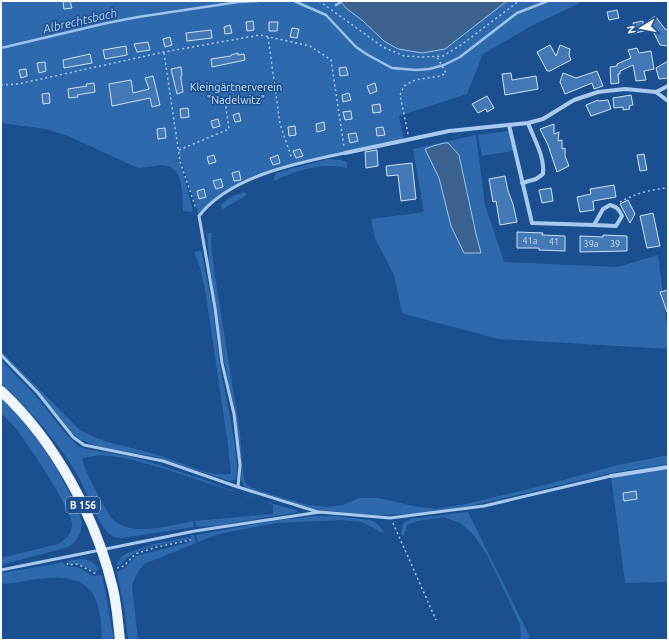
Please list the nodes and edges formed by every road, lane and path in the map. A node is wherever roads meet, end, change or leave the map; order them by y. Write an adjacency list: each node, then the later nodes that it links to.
1 (319, 1): 5 (path)
2 (519, 1): 5 (path)
3 (268, 37): 4 (path); 15 (path); 16 (path)
4 (164, 52): 6 (path); 14 (path)
5 (437, 57): 13 (path)
6 (1, 86)
7 (668, 86): 8 (street)
8 (656, 92): 10 (street); 11 (street)
9 (225, 101): 14 (path)
10 (668, 101)
11 (528, 123): 12 (street); 17 (street)
12 (509, 125): 13 (street); 17 (street)
13 (410, 139): 15 (street)
14 (179, 150): 20 (path)
15 (345, 153): 16 (lane)
16 (294, 164): 20 (lane)
17 (522, 183): 21 (street)
18 (668, 188): 19 (path)
19 (616, 206): 21 (street); 21 (street)
20 (199, 216): 26 (lane)
21 (594, 225)
22 (1, 355): 26 (lane)
23 (1, 391): 30 (main road, B 156)
24 (668, 466): 25 (street)
25 (611, 476): 28 (lane)
26 (238, 487): 27 (lane)
27 (320, 512): 28 (lane); 30 (lane)
28 (390, 518): 34 (path)
29 (190, 540): 33 (path)
30 (102, 549): 31 (lane); 33 (main road, B 156)
31 (61, 558): 32 (lane); 33 (path)
32 (1, 570)
33 (108, 571): 35 (main road, B 156)
34 (436, 620)
35 (120, 640)

